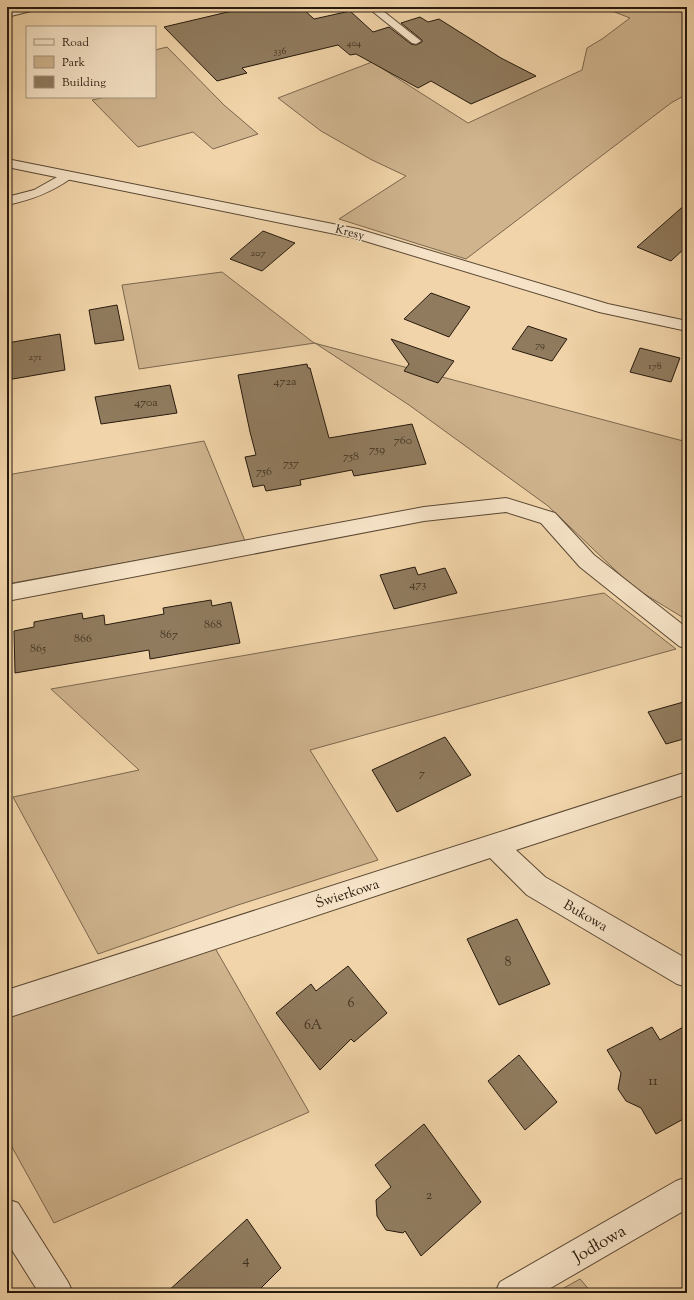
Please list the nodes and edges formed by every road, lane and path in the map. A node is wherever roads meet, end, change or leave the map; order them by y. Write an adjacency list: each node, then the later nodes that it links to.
1 (32, 7): 3 (street)
2 (372, 7): 4 (lane)
3 (7, 13)
4 (416, 41)
5 (7, 163): 6 (street, Kresy)
6 (66, 176): 7 (lane); 8 (street, Kresy)
7 (7, 200)
8 (687, 326)
9 (7, 593): 10 (street)
10 (687, 640)
11 (687, 783): 12 (street, Świerkowa)
12 (494, 845): 13 (street, Bukowa); 14 (street, Świerkowa)
13 (687, 974)
14 (7, 1004)
15 (687, 1192): 18 (street, Jodłowa)
16 (7, 1214): 17 (street)
17 (57, 1293)
18 (511, 1293)

